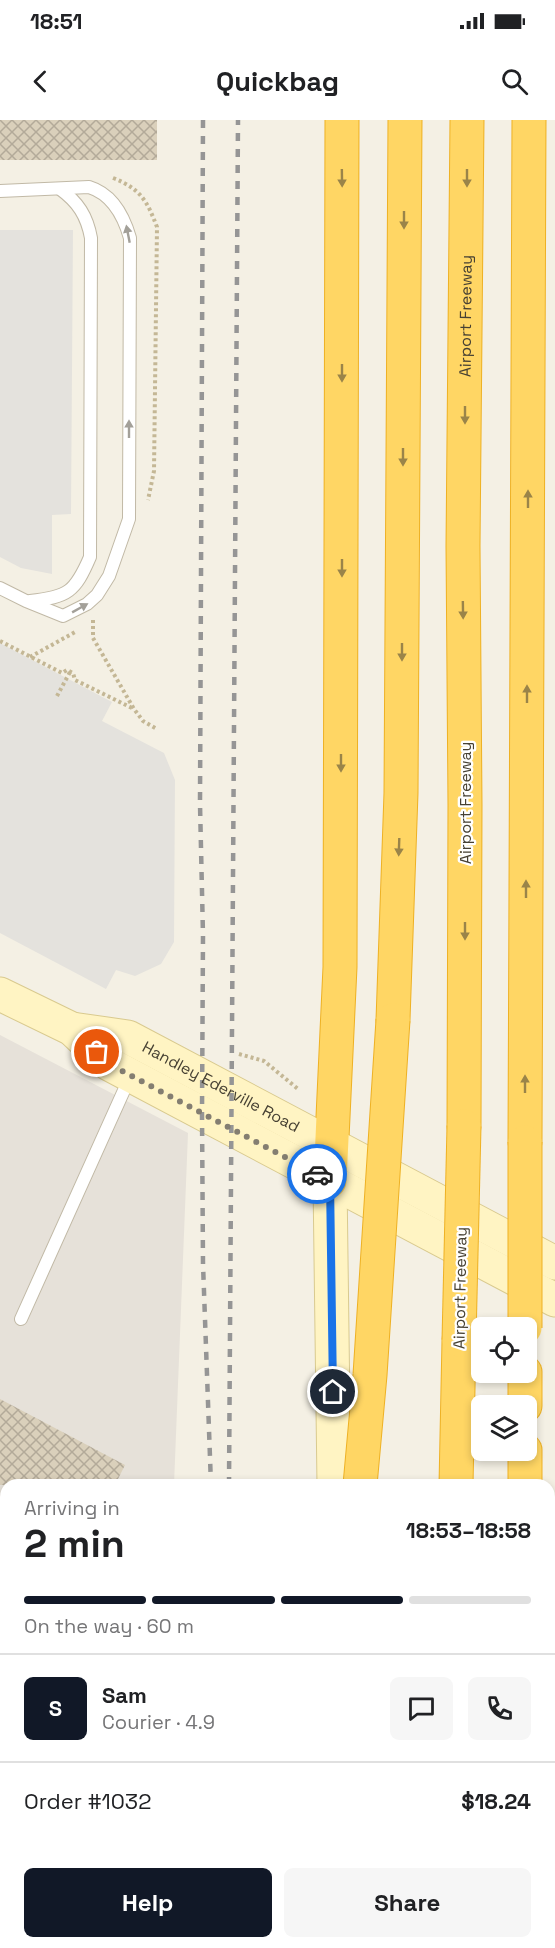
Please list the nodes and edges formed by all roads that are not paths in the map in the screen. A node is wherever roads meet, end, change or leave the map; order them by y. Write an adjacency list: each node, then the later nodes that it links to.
1 (342, 120): 12 (highway, one-way to 12)
2 (405, 120): 20 (highway, one-way to 20, bridge)
3 (467, 120): 21 (highway, Airport Freeway, one-way to 21, bridge)
4 (529, 120): 16 (highway, one-way to 4, bridge)
5 (60, 189): 6 (lane); 8 (lane); 8 (lane, one-way to 5)
6 (0, 191)
7 (0, 588): 8 (lane)
8 (26, 601)
9 (0, 994): 10 (main road, Handley Ederville Road)
10 (72, 1029): 11 (main road, Handley Ederville Road); 12 (main road, Handley Ederville Road)
11 (131, 1076): 13 (main road, Handley Ederville Road); 17 (lane)
12 (331, 1144): 13 (highway); 14 (main road, Handley Ederville Road)
13 (330, 1181): 15 (main road, Handley Ederville Road); 19 (main road)
14 (555, 1263)
15 (555, 1300)
16 (525, 1317)
17 (21, 1319)
18 (525, 1461): 22 (highway)
19 (334, 1479)
20 (361, 1479)
21 (456, 1479)
22 (525, 1479)

